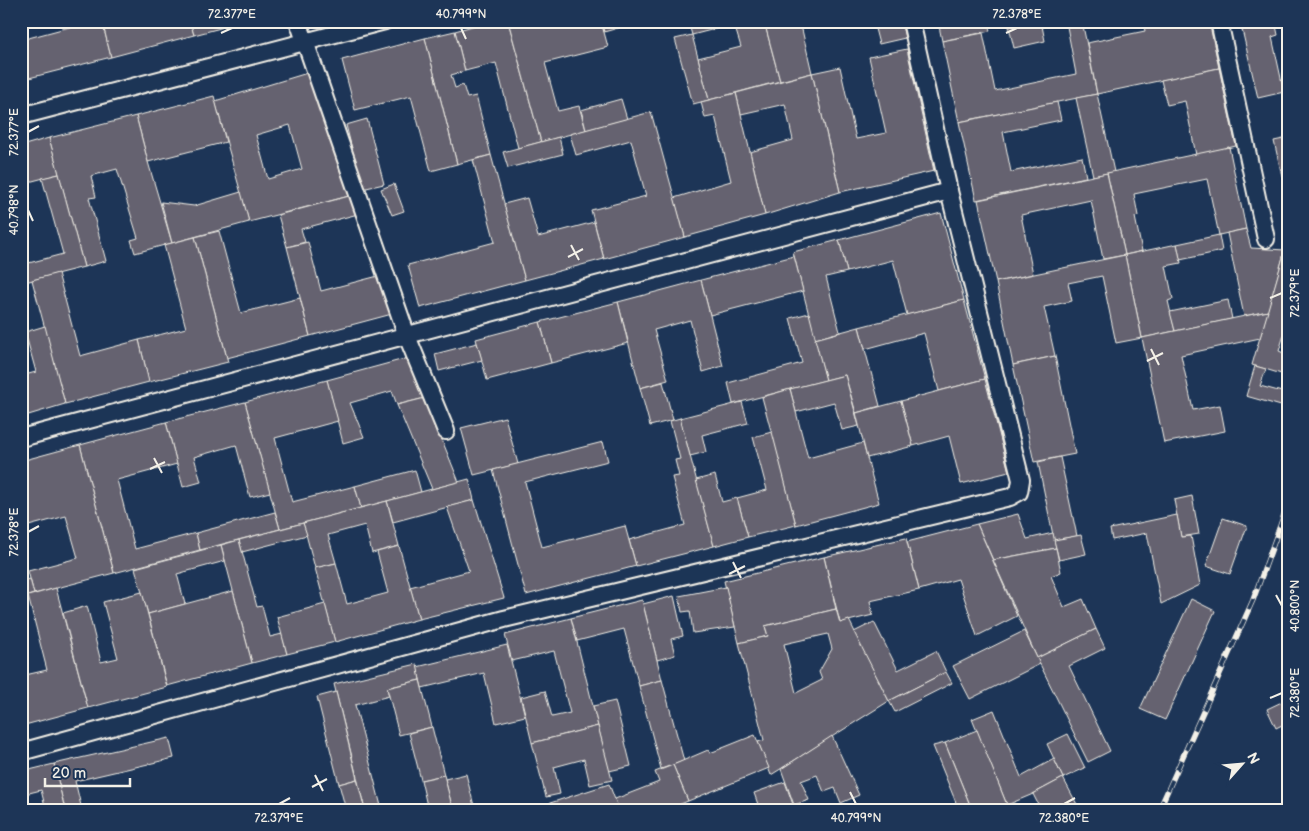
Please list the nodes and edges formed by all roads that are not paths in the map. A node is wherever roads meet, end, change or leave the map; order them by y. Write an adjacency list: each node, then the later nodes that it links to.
1 (298, 21): 5 (lane)
2 (385, 21): 5 (lane)
3 (911, 21): 7 (lane)
4 (1218, 21): 8 (lane)
5 (306, 42): 6 (lane); 9 (lane)
6 (21, 116)
7 (949, 191): 9 (lane); 12 (lane)
8 (1266, 239)
9 (407, 336): 10 (lane); 11 (lane)
10 (446, 431)
11 (21, 438)
12 (21, 752)

